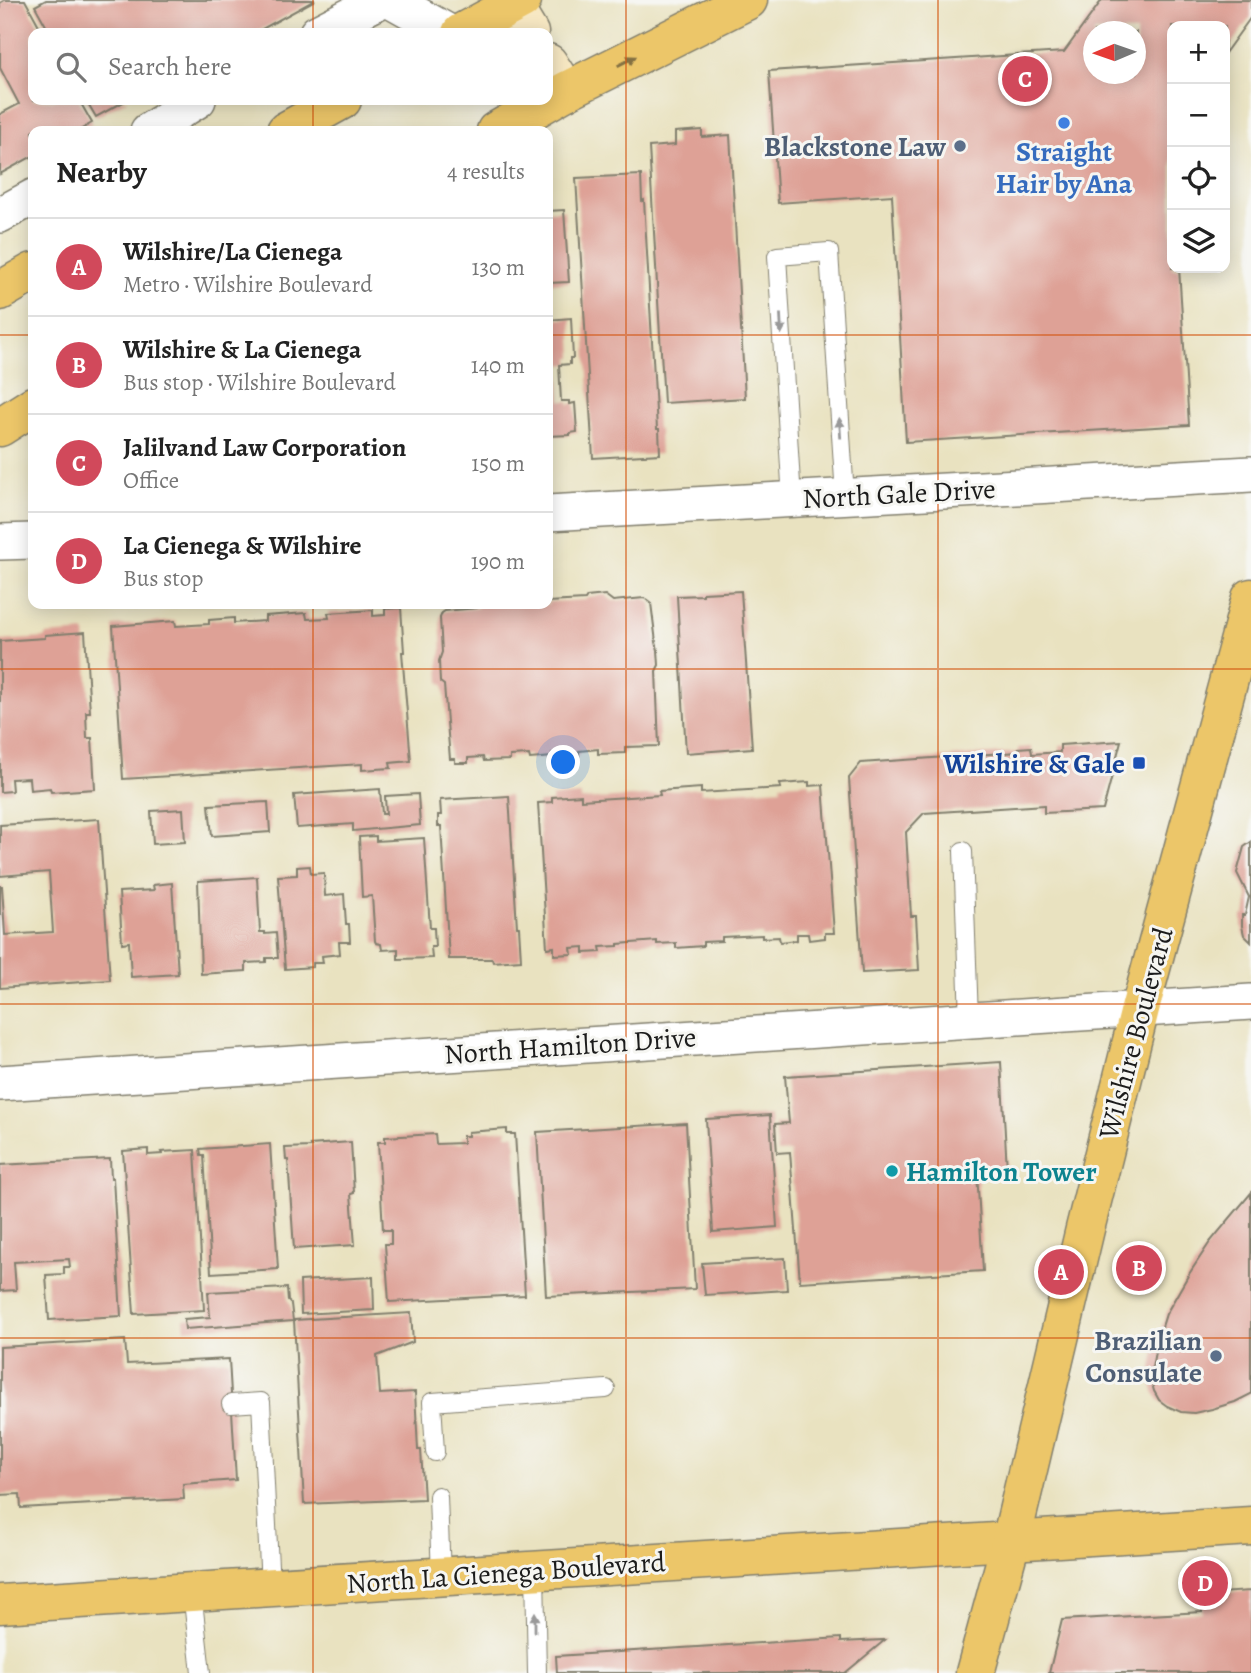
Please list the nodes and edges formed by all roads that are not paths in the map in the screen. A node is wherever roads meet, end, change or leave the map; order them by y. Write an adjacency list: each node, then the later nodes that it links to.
1 (381, 0): 5 (street)
2 (391, 0): 6 (street)
3 (748, 0): 8 (main road, one-way to 3)
4 (518, 10): 7 (main road)
5 (327, 28)
6 (441, 28)
7 (473, 28)
8 (557, 77)
9 (190, 105): 12 (street)
10 (333, 105): 13 (main road)
11 (525, 105): 14 (main road)
12 (156, 126)
13 (295, 126)
14 (502, 126)
15 (28, 200): 16 (street)
16 (0, 215)
17 (28, 275): 18 (main road)
18 (0, 291)
19 (28, 409): 20 (main road)
20 (0, 427)
21 (1251, 474): 22 (street, North Gale Drive)
22 (845, 496): 23 (street, North Gale Drive); 23 (lane, one-way to 23)
23 (792, 500): 24 (street, North Gale Drive)
24 (553, 513)
25 (28, 541): 26 (street)
26 (0, 542)
27 (1250, 609): 30 (main road, Wilshire Boulevard)
28 (963, 851): 31 (lane)
29 (1251, 1002): 30 (street, North Hamilton Drive)
30 (1140, 1009): 31 (street, North Hamilton Drive); 38 (main road, Wilshire Boulevard)
31 (968, 1019): 32 (street, North Hamilton Drive)
32 (0, 1083)
33 (606, 1389): 35 (lane)
34 (231, 1404): 41 (lane)
35 (435, 1452)
36 (438, 1496): 40 (lane)
37 (1251, 1526): 38 (main road, North La Cienega Boulevard)
38 (1011, 1541): 39 (main road, North La Cienega Boulevard); 46 (main road, Wilshire Boulevard)
39 (535, 1571): 40 (main road, North La Cienega Boulevard); 45 (lane, one-way to 39)
40 (441, 1577): 41 (main road, North La Cienega Boulevard)
41 (270, 1587): 42 (main road, North La Cienega Boulevard)
42 (192, 1592): 43 (main road, North La Cienega Boulevard); 44 (lane)
43 (0, 1604)
44 (201, 1673)
45 (537, 1673)
46 (975, 1673)

